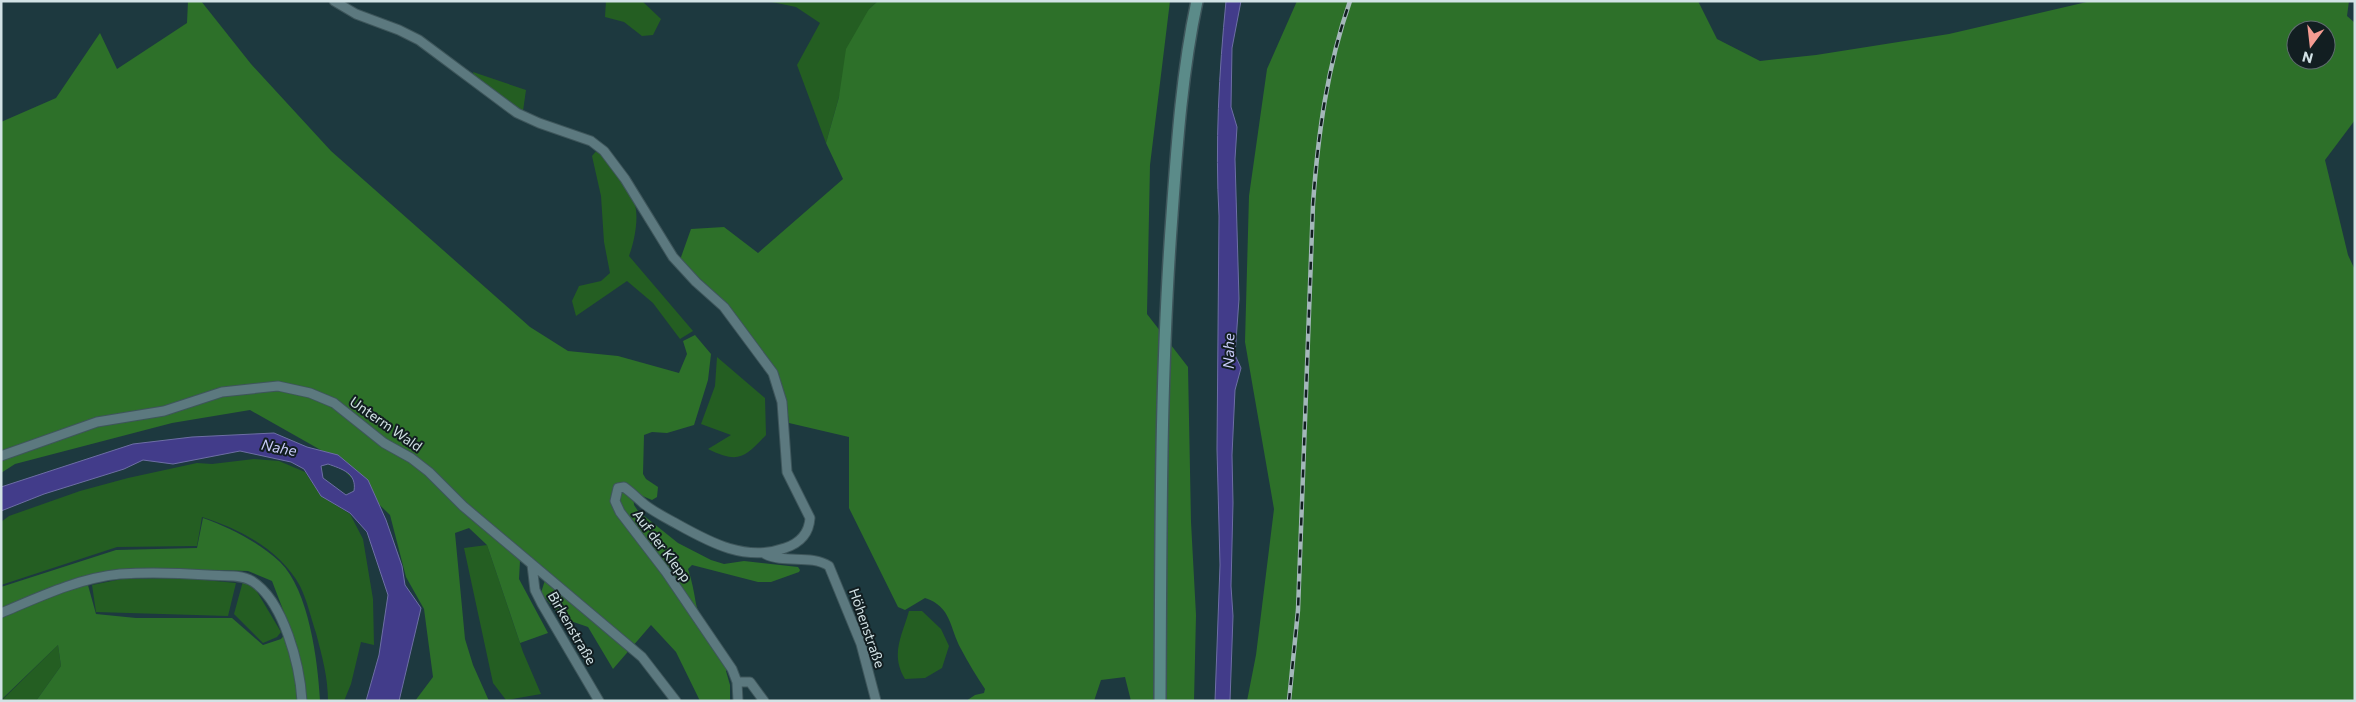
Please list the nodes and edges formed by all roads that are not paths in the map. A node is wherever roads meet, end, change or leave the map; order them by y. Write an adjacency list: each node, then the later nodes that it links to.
1 (334, 1): 4 (street, Auf der Klepp)
2 (1197, 1): 15 (main road)
3 (1, 456): 5 (street, Unterm Wald)
4 (765, 554): 6 (street, Auf der Klepp); 8 (street, Auf der Klepp)
5 (532, 565): 10 (street, Birkenstraße); 11 (street, Unterm Wald)
6 (830, 566): 14 (street, Höhenstraße)
7 (1, 613): 9 (street)
8 (737, 682): 12 (street); 13 (street)
9 (302, 701)
10 (599, 701)
11 (676, 701)
12 (738, 701)
13 (764, 701)
14 (876, 701)
15 (1160, 701)

